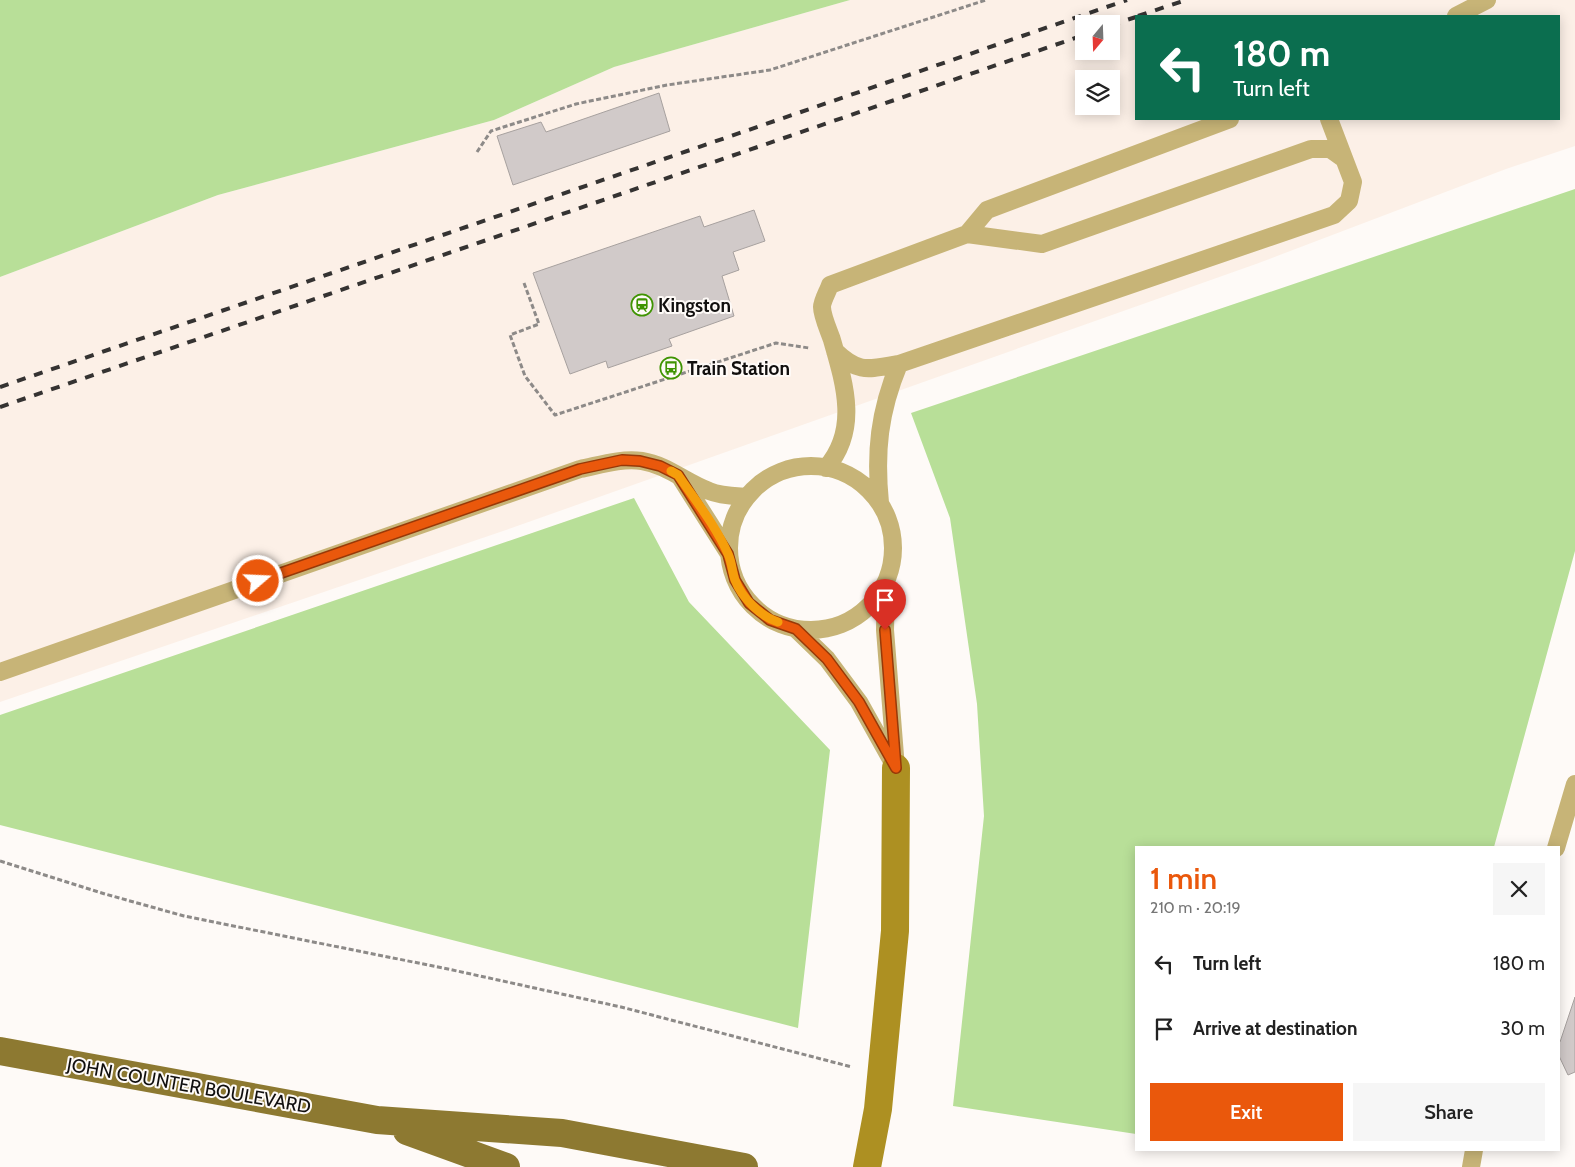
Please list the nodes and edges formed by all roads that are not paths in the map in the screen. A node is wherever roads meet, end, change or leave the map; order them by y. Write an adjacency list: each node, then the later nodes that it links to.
1 (1487, 0): 2 (lane)
2 (1458, 15)
3 (1225, 120): 6 (lane)
4 (1329, 120): 5 (lane)
5 (1344, 159): 6 (lane); 8 (lane)
6 (967, 234): 7 (lane)
7 (835, 351): 8 (lane); 9 (lane)
8 (899, 364): 12 (lane)
9 (826, 468): 11 (lane); 12 (lane)
10 (678, 475): 11 (lane); 13 (lane); 16 (lane)
11 (747, 497): 13 (lane)
12 (880, 503): 14 (lane)
13 (728, 554): 15 (lane)
14 (886, 583): 15 (lane); 17 (lane)
15 (796, 629): 17 (lane)
16 (0, 672)
17 (896, 768): 25 (street)
18 (1575, 784): 19 (lane)
19 (1557, 846)
20 (0, 1051): 21 (main road, JOHN COUNTER BOULEVARD)
21 (377, 1120): 23 (main road, JOHN COUNTER BOULEVARD); 24 (main road, JOHN COUNTER BOULEVARD)
22 (1474, 1151): 26 (lane)
23 (506, 1167)
24 (744, 1167)
25 (867, 1167)
26 (1471, 1167)

